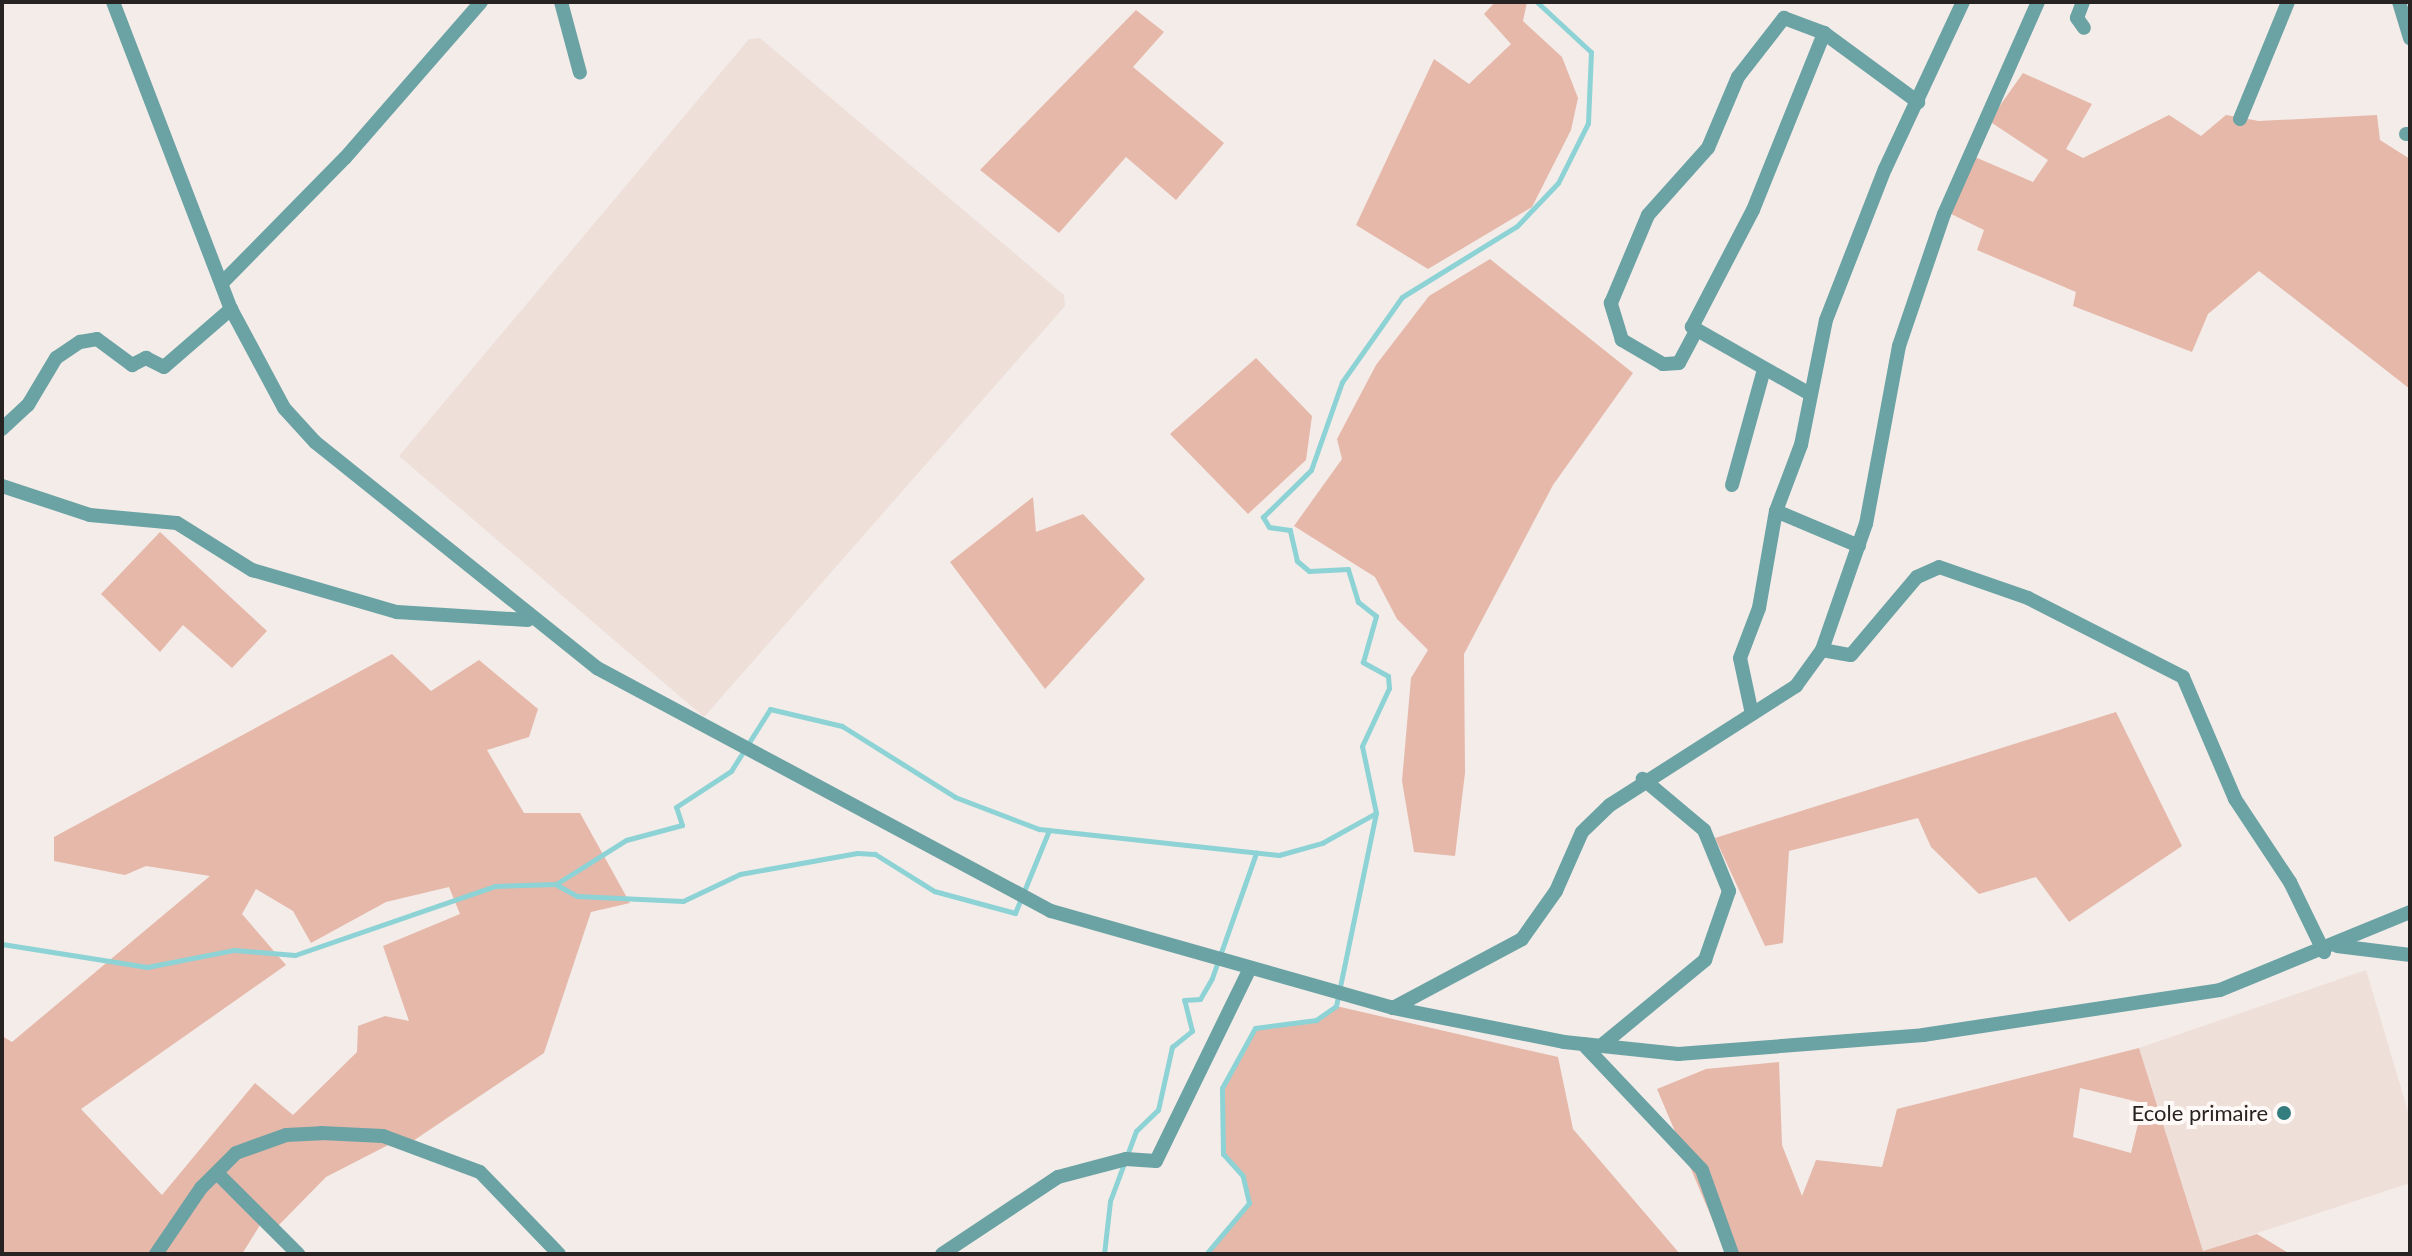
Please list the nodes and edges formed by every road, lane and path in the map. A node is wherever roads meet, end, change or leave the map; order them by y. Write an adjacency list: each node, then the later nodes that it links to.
1 (113, 2): 15 (street)
2 (481, 2): 15 (street)
3 (561, 2): 12 (street)
4 (1963, 2): 13 (street)
5 (2038, 2): 24 (street)
6 (2083, 2): 9 (street)
7 (2288, 2): 14 (street)
8 (2399, 2): 11 (street)
9 (2084, 28)
10 (1824, 33): 13 (street); 17 (street); 17 (street)
11 (2410, 38)
12 (580, 73)
13 (1918, 102): 19 (street)
14 (2240, 119)
15 (222, 283): 16 (street)
16 (231, 309): 20 (street); 25 (street)
17 (1696, 331): 18 (street)
18 (1763, 373): 19 (street); 21 (street)
19 (1810, 394): 23 (street)
20 (2, 429)
21 (1732, 485)
22 (2, 486): 25 (street)
23 (1776, 511): 24 (street); 27 (street)
24 (1859, 546): 26 (street)
25 (530, 620): 32 (street)
26 (1822, 650): 27 (street); 30 (street)
27 (1752, 714): 28 (street)
28 (1643, 779): 33 (street); 35 (street)
29 (2410, 912): 30 (street)
30 (2330, 949): 31 (street); 35 (street)
31 (2410, 955)
32 (1248, 972): 33 (street); 40 (street)
33 (1393, 1008): 34 (street)
34 (1583, 1044): 35 (street); 41 (street)
35 (1602, 1045)
36 (217, 1173): 37 (street); 38 (street); 39 (street)
37 (156, 1254)
38 (298, 1254)
39 (559, 1254)
40 (942, 1254)
41 (1732, 1254)

